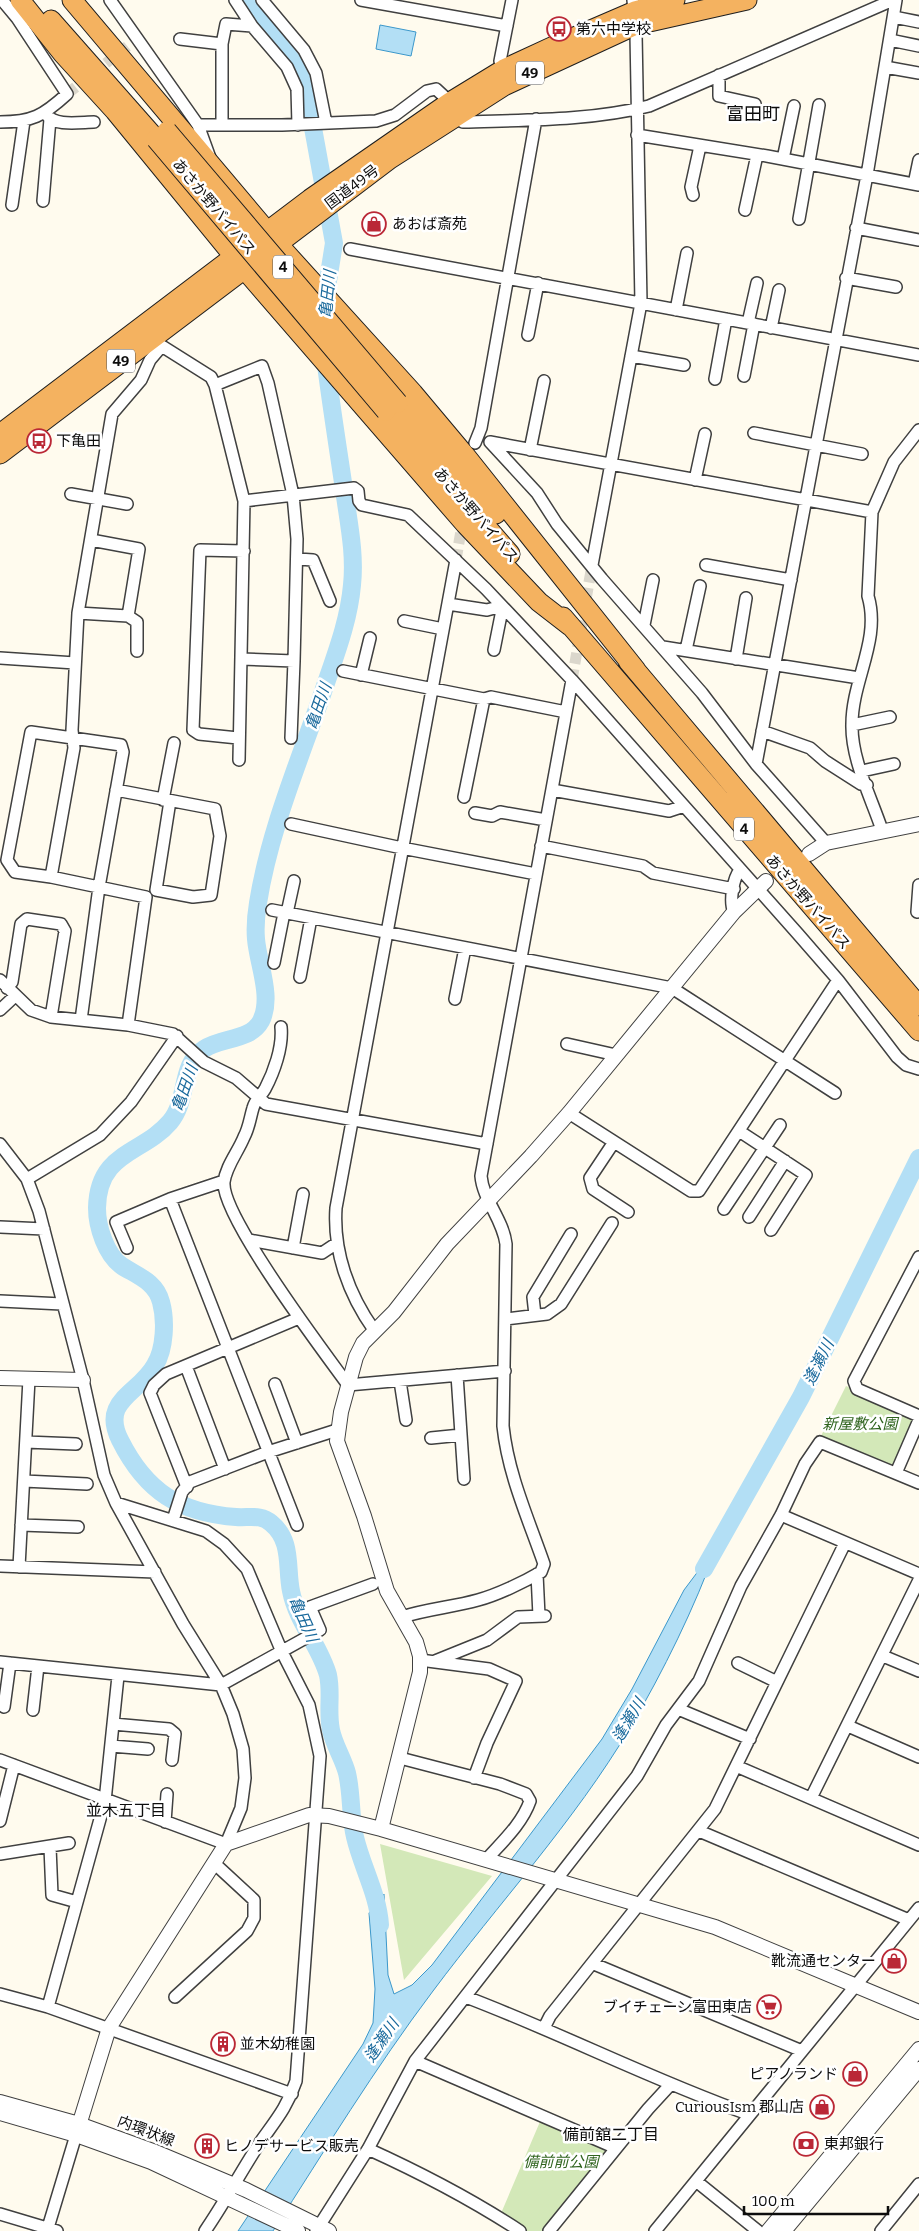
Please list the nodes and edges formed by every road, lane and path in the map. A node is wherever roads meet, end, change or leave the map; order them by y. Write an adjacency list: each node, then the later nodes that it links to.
1 (2, 0): 32 (street)
2 (20, 0): 61 (highway)
3 (33, 0): 41 (highway, あさか野バイパス / 4)
4 (58, 0): 41 (highway, あさか野バイパス / 4)
5 (72, 0): 47 (highway)
6 (110, 0): 39 (street)
7 (235, 0): 17 (street)
8 (262, 0): 38 (street)
9 (362, 0): 18 (street)
10 (512, 0): 18 (street)
11 (675, 0): 14 (highway, 国道49号 / 49)
12 (747, 0): 14 (highway, 国道49号 / 49)
13 (894, 0): 15 (street); 26 (street)
14 (635, 12): 24 (highway, 国道49号 / 49); 30 (highway, 国道49号 / 49); 31 (street)
15 (894, 17): 16 (street); 20 (street)
16 (919, 22)
17 (252, 26): 21 (street); 37 (street)
18 (507, 26): 24 (street)
19 (180, 39): 21 (street)
20 (890, 40): 22 (street); 23 (street)
21 (222, 44): 40 (street)
22 (919, 46)
23 (885, 67): 25 (street); 49 (street)
24 (504, 69): 30 (highway, 国道49号 / 49)
25 (919, 73)
26 (719, 75): 27 (street); 31 (street)
27 (756, 104)
28 (819, 105): 48 (street)
29 (794, 106): 45 (street)
30 (452, 109): 33 (street); 38 (street); 57 (highway, 国道49号 / 49)
31 (636, 109): 33 (street); 42 (street)
32 (47, 116): 34 (street); 36 (street); 52 (street)
33 (536, 119): 62 (street)
34 (24, 121): 35 (street); 53 (street)
35 (0, 122)
36 (94, 122)
37 (301, 124): 38 (street); 40 (street)
38 (326, 124)
39 (198, 125): 40 (street); 47 (street)
40 (222, 125)
41 (162, 135): 83 (highway, あさか野バイパス / 4, bridge)
42 (637, 135): 43 (street); 68 (street)
43 (700, 146): 44 (street); 51 (street)
44 (757, 155): 45 (street); 54 (street)
45 (783, 159): 48 (street)
46 (919, 160): 50 (street)
47 (212, 164): 57 (highway)
48 (808, 164): 49 (street); 55 (street)
49 (867, 175): 50 (street); 56 (street)
50 (917, 185)
51 (693, 195)
52 (43, 201)
53 (12, 205)
54 (746, 210)
55 (799, 219)
56 (856, 228): 58 (street); 63 (street)
57 (272, 237): 61 (highway, 国道49号 / 49); 134 (highway)
58 (919, 240)
59 (350, 249): 62 (street)
60 (686, 253): 69 (street)
61 (239, 263): 75 (highway, 国道49号 / 49); 87 (highway, 国道49号 / 49); 121 (highway)
62 (507, 278): 64 (street); 84 (street)
63 (846, 278): 66 (street); 74 (street)
64 (538, 283): 68 (street); 73 (street)
65 (757, 283): 71 (street)
66 (896, 287)
67 (779, 290): 72 (street)
68 (641, 303): 69 (street); 77 (street)
69 (676, 310): 70 (street)
70 (726, 319): 71 (street); 80 (street)
71 (751, 324): 72 (street); 79 (street)
72 (771, 328): 74 (street)
73 (528, 335)
74 (835, 339): 76 (street); 91 (street)
75 (156, 342): 82 (street); 93 (highway, 国道49号 / 49); 99 (street)
76 (919, 354)
77 (631, 356): 78 (street); 95 (street)
78 (684, 365)
79 (744, 376)
80 (715, 379)
81 (544, 381): 92 (street)
82 (215, 385): 98 (street); 100 (street)
83 (392, 407): 121 (highway, あさか野バイパス / 4); 134 (highway, あさか野バイパス / 4)
84 (480, 428): 89 (street); 90 (street)
85 (919, 430): 103 (street)
86 (754, 433): 91 (street)
87 (0, 434)
88 (705, 434): 96 (street)
89 (490, 442): 92 (street); 109 (street)
90 (475, 443)
91 (816, 444): 94 (street); 101 (street)
92 (530, 450): 95 (street)
93 (0, 454)
94 (862, 454)
95 (611, 465): 96 (street); 109 (street)
96 (695, 480): 101 (street)
97 (71, 494): 99 (street)
98 (293, 495): 100 (street); 106 (street); 107 (street)
99 (97, 499): 102 (street); 104 (street)
100 (244, 501): 105 (street)
101 (805, 501): 103 (street); 111 (street)
102 (127, 504)
103 (872, 512): 137 (street)
104 (92, 540): 117 (street); 118 (street)
105 (244, 551): 129 (street); 146 (street)
106 (298, 559): 114 (street); 131 (street)
107 (456, 560): 115 (street); 116 (street)
108 (706, 564): 111 (street)
109 (592, 565): 120 (street)
110 (653, 580): 120 (street)
111 (790, 580): 133 (street)
112 (700, 586): 127 (street)
113 (746, 598): 130 (street)
114 (330, 600)
115 (448, 604): 116 (street); 122 (street)
116 (504, 608): 126 (street); 138 (street)
117 (78, 613): 118 (street); 132 (street)
118 (128, 616): 125 (street)
119 (404, 621): 122 (street)
120 (644, 625): 124 (street)
121 (570, 626): 199 (highway, あさか野バイパス / 4)
122 (443, 629): 139 (street)
123 (370, 638): 136 (street)
124 (663, 647): 127 (street); 150 (street)
125 (137, 650)
126 (494, 650)
127 (686, 650): 130 (street)
128 (0, 658): 132 (street)
129 (241, 659): 131 (street); 146 (street)
130 (736, 659): 133 (street)
131 (294, 661): 147 (street)
132 (75, 663): 145 (street)
133 (775, 666): 137 (street); 144 (street)
134 (636, 670): 193 (highway, あさか野バイパス / 4)
135 (343, 671): 136 (street)
136 (361, 675): 139 (street)
137 (859, 678): 143 (street)
138 (572, 680): 141 (street); 158 (street)
139 (432, 688): 140 (street); 168 (street)
140 (484, 699): 141 (street); 156 (street)
141 (566, 712): 155 (street)
142 (890, 717): 143 (street)
143 (852, 724): 152 (street)
144 (762, 731): 150 (street); 153 (street)
145 (73, 737): 154 (street); 165 (street); 172 (street)
146 (238, 738): 149 (street)
147 (291, 738)
148 (174, 743): 157 (street)
149 (239, 760)
150 (756, 764): 166 (street)
151 (894, 764): 152 (street)
152 (862, 771): 153 (street)
153 (867, 785): 163 (street)
154 (116, 790): 157 (street); 176 (street)
155 (552, 790): 158 (street); 160 (street)
156 (464, 797)
157 (167, 801): 178 (street); 178 (street)
158 (684, 806): 170 (street)
159 (475, 813): 160 (street)
160 (546, 820): 167 (street)
161 (291, 824): 168 (street)
162 (919, 824): 163 (street)
163 (882, 830): 166 (street)
164 (0, 833): 165 (street)
165 (12, 835): 172 (street)
166 (826, 843): 169 (street)
167 (541, 846): 171 (street); 177 (street)
168 (402, 848): 171 (street); 184 (street)
169 (809, 854)
170 (740, 870): 174 (street); 177 (street)
171 (536, 874): 186 (street)
172 (51, 877): 176 (street)
173 (294, 882): 182 (street)
174 (762, 885): 180 (street); 189 (street)
175 (919, 885): 181 (street)
176 (99, 886): 178 (street); 196 (street)
177 (734, 889): 180 (street)
178 (151, 893): 197 (street)
179 (272, 910): 182 (street)
180 (734, 912): 191 (street)
181 (916, 912)
182 (286, 913): 183 (street); 187 (street)
183 (311, 918): 184 (street); 188 (street)
184 (387, 933): 185 (street); 208 (street)
185 (465, 948): 186 (street); 192 (street)
186 (520, 959): 191 (street); 213 (street)
187 (274, 964)
188 (300, 976)
189 (838, 980): 203 (street); 204 (street)
190 (7, 988): 194 (street); 195 (street); 195 (street)
191 (672, 988): 202 (street); 203 (street)
192 (455, 999)
193 (919, 1006)
194 (0, 1010)
195 (51, 1017): 196 (street)
196 (81, 1020): 197 (street)
197 (128, 1025): 200 (street)
198 (281, 1027): 206 (street)
199 (919, 1031)
200 (177, 1036): 206 (street); 216 (street)
201 (567, 1044): 202 (street)
202 (616, 1055): 207 (street)
203 (784, 1060): 205 (street); 210 (street)
204 (919, 1069)
205 (835, 1094)
206 (258, 1098): 208 (street); 217 (street)
207 (569, 1113): 211 (street); 220 (street)
208 (353, 1120): 213 (street); 230 (street)
209 (780, 1124): 214 (street)
210 (739, 1131): 211 (street); 214 (street)
211 (614, 1142): 222 (street)
212 (0, 1144): 216 (street)
213 (487, 1144): 220 (street)
214 (765, 1148): 215 (street); 221 (street)
215 (785, 1161): 223 (street); 227 (street)
216 (27, 1179): 226 (street)
217 (224, 1181): 219 (street); 229 (street)
218 (304, 1194): 232 (street)
219 (170, 1199): 231 (street); 240 (street)
220 (489, 1200): 238 (street); 239 (street)
221 (724, 1209)
222 (628, 1212)
223 (749, 1217)
224 (612, 1223): 236 (street)
225 (0, 1227): 226 (street)
226 (44, 1229): 235 (street)
227 (771, 1230)
228 (571, 1234): 236 (street)
229 (249, 1240): 232 (street); 237 (street)
230 (337, 1243): 232 (street); 239 (street)
231 (127, 1248)
232 (293, 1248)
233 (919, 1257): 250 (street)
234 (0, 1301): 235 (street)
235 (62, 1304): 246 (street)
236 (535, 1315): 238 (street)
237 (300, 1318): 240 (street); 249 (street)
238 (506, 1319): 242 (street)
239 (374, 1330): 249 (street)
240 (228, 1350): 241 (street); 258 (street)
241 (186, 1366): 259 (street); 265 (street)
242 (504, 1371): 243 (street); 276 (street)
243 (457, 1376): 247 (street); 253 (street)
244 (0, 1378): 245 (street)
245 (29, 1379): 246 (street); 255 (street)
246 (83, 1380): 266 (street)
247 (400, 1381): 249 (street); 251 (street)
248 (275, 1384): 256 (street)
249 (348, 1385): 252 (street)
250 (919, 1418): 260 (street)
251 (406, 1420)
252 (337, 1430): 256 (street); 280 (street)
253 (461, 1435): 254 (street); 261 (street)
254 (431, 1438)
255 (26, 1442): 257 (street); 262 (street)
256 (297, 1443): 258 (street)
257 (76, 1444)
258 (268, 1452): 259 (street); 269 (street)
259 (225, 1469): 265 (street)
260 (896, 1473): 263 (street); 267 (street)
261 (464, 1479)
262 (24, 1481): 264 (street); 270 (street)
263 (919, 1483)
264 (87, 1484)
265 (184, 1489): 268 (street)
266 (116, 1503): 268 (street); 275 (street)
267 (780, 1515): 272 (street); 292 (street)
268 (173, 1520): 281 (street)
269 (297, 1524)
270 (21, 1525): 271 (street); 274 (street)
271 (78, 1526)
272 (845, 1543): 277 (street); 289 (street)
273 (0, 1566): 274 (street)
274 (19, 1567): 275 (street)
275 (155, 1572): 290 (street)
276 (537, 1574): 280 (street); 283 (street)
277 (919, 1574)
278 (919, 1580): 282 (street)
279 (373, 1584): 281 (street)
280 (402, 1617): 283 (street)
281 (282, 1652): 290 (street); 309 (street)
282 (883, 1656): 287 (street); 295 (street)
283 (427, 1661): 300 (street); 305 (street)
284 (5, 1662): 286 (street); 291 (street)
285 (738, 1663): 289 (street)
286 (38, 1666): 288 (street); 293 (street)
287 (919, 1671)
288 (118, 1676): 290 (street); 294 (street)
289 (777, 1682): 296 (street)
290 (221, 1685): 315 (street)
291 (4, 1706)
292 (678, 1709): 296 (street); 321 (street)
293 (33, 1710)
294 (113, 1724): 297 (street); 302 (street)
295 (848, 1726): 299 (street); 307 (street)
296 (750, 1739): 304 (street)
297 (111, 1746): 298 (street); 308 (street)
298 (148, 1750)
299 (919, 1757)
300 (400, 1758): 305 (street); 312 (street)
301 (0, 1760): 303 (street)
302 (172, 1760)
303 (14, 1765): 308 (street); 310 (street)
304 (736, 1766): 307 (street); 313 (street)
305 (474, 1778): 319 (street)
306 (167, 1794): 311 (street)
307 (811, 1798): 316 (street)
308 (105, 1801): 311 (street); 322 (street)
309 (323, 1816): 312 (street); 315 (street); 340 (street)
310 (0, 1821)
311 (165, 1822): 315 (street)
312 (381, 1829): 319 (street)
313 (700, 1831): 323 (street); 325 (street)
314 (69, 1843): 317 (street)
315 (226, 1844): 320 (street)
316 (919, 1845)
317 (50, 1847): 318 (street); 322 (street)
318 (0, 1854)
319 (486, 1860): 321 (street)
320 (214, 1864): 329 (street); 333 (street)
321 (555, 1880): 323 (street); 330 (street)
322 (77, 1902): 331 (street)
323 (638, 1905): 326 (street); 327 (street)
324 (919, 1908): 325 (street)
325 (909, 1920): 327 (street)
326 (594, 1964): 334 (street); 336 (street)
327 (856, 1986): 332 (street); 336 (street)
328 (0, 1994): 331 (street)
329 (175, 1996)
330 (466, 1997): 334 (street); 337 (street)
331 (48, 2007): 333 (street)
332 (919, 2012)
333 (109, 2028): 340 (street); 344 (street)
334 (544, 2028): 339 (street)
335 (919, 2049): 359 (street)
336 (802, 2051): 343 (street)
337 (415, 2062): 345 (street); 346 (street)
338 (919, 2069): 360 (street)
339 (670, 2084): 343 (street); 345 (street)
340 (292, 2094): 349 (street)
341 (0, 2102): 344 (street, 内環状線)
342 (0, 2113): 344 (street, 内環状線)
343 (748, 2114): 347 (street)
344 (78, 2129): 349 (street, 内環状線); 352 (street)
345 (616, 2148): 356 (street)
346 (368, 2149): 351 (street); 355 (street)
347 (696, 2181): 357 (street); 358 (street)
348 (919, 2184): 361 (street)
349 (234, 2192): 351 (street, 内環状線); 353 (street); 354 (street, 内環状線)
350 (0, 2214): 352 (street)
351 (319, 2228)
352 (51, 2230)
353 (205, 2231)
354 (298, 2231)
355 (520, 2231)
356 (549, 2231)
357 (655, 2231)
358 (758, 2231)
359 (768, 2231)
360 (784, 2231)
361 (881, 2231)

